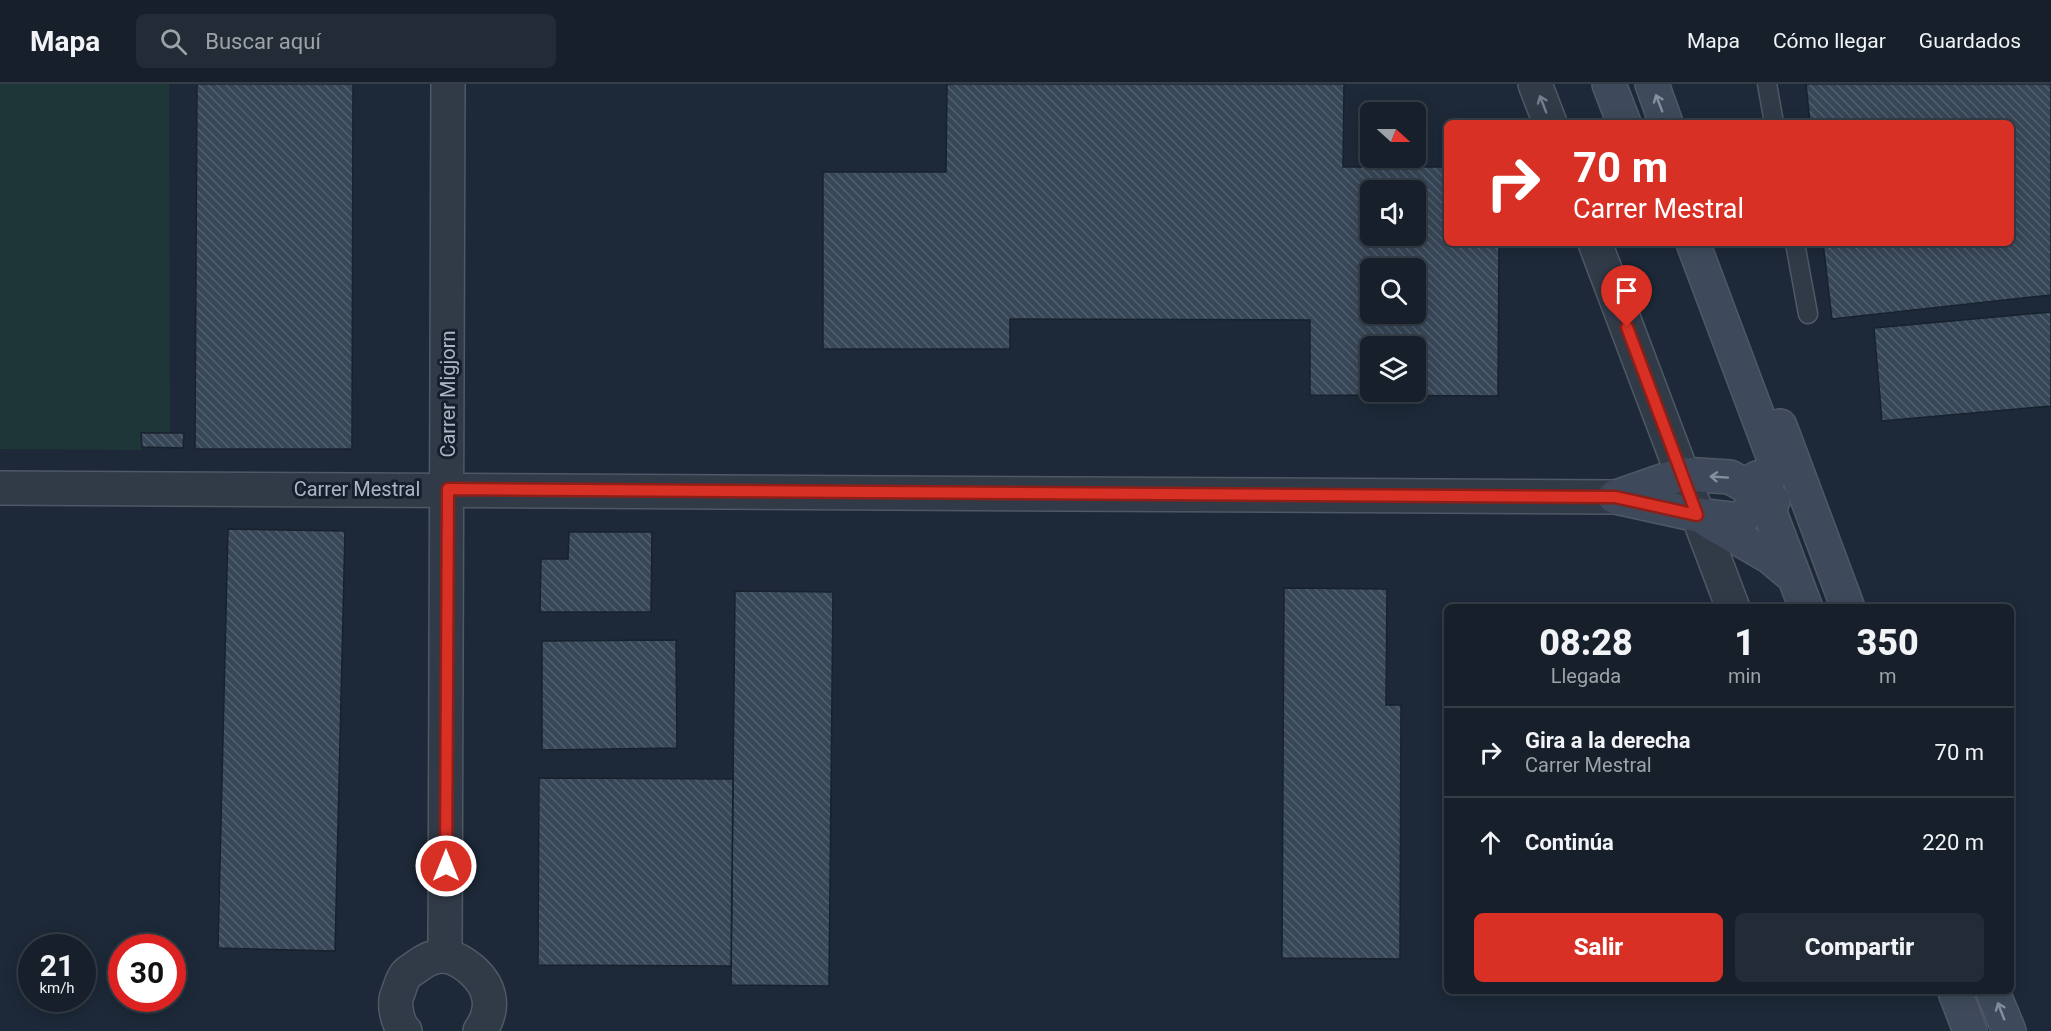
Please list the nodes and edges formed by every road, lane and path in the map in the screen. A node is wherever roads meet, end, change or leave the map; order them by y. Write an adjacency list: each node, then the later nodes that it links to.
1 (448, 84): 17 (street, Carrer Migjorn)
2 (1535, 84): 6 (street, one-way to 2)
3 (1610, 84): 7 (main road)
4 (1652, 84): 8 (main road, one-way to 4)
5 (1767, 84): 9 (lane)
6 (1549, 120)
7 (1623, 120)
8 (1665, 120)
9 (1773, 120)
10 (1596, 246): 18 (street)
11 (1670, 246): 19 (main road)
12 (1694, 246): 19 (main road)
13 (1713, 246): 25 (main road)
14 (1796, 246): 15 (lane)
15 (1808, 314)
16 (0, 488): 17 (street, Carrer Mestral)
17 (448, 489): 20 (street, Carrer Mestral); 26 (street, Carrer Migjorn)
18 (1690, 496): 19 (main road, one-way to 18); 19 (main road); 20 (main road); 20 (main road); 21 (main road); 22 (street)
19 (1763, 496): 21 (main road); 24 (main road)
20 (1615, 497)
21 (1794, 577): 23 (main road)
22 (1731, 604)
23 (1804, 604)
24 (1828, 604)
25 (1847, 604)
26 (445, 956): 29 (street); 30 (street)
27 (1953, 994): 31 (main road)
28 (1994, 994): 32 (main road, one-way to 28)
29 (405, 1031)
30 (480, 1031)
31 (1970, 1031)
32 (2009, 1031)

